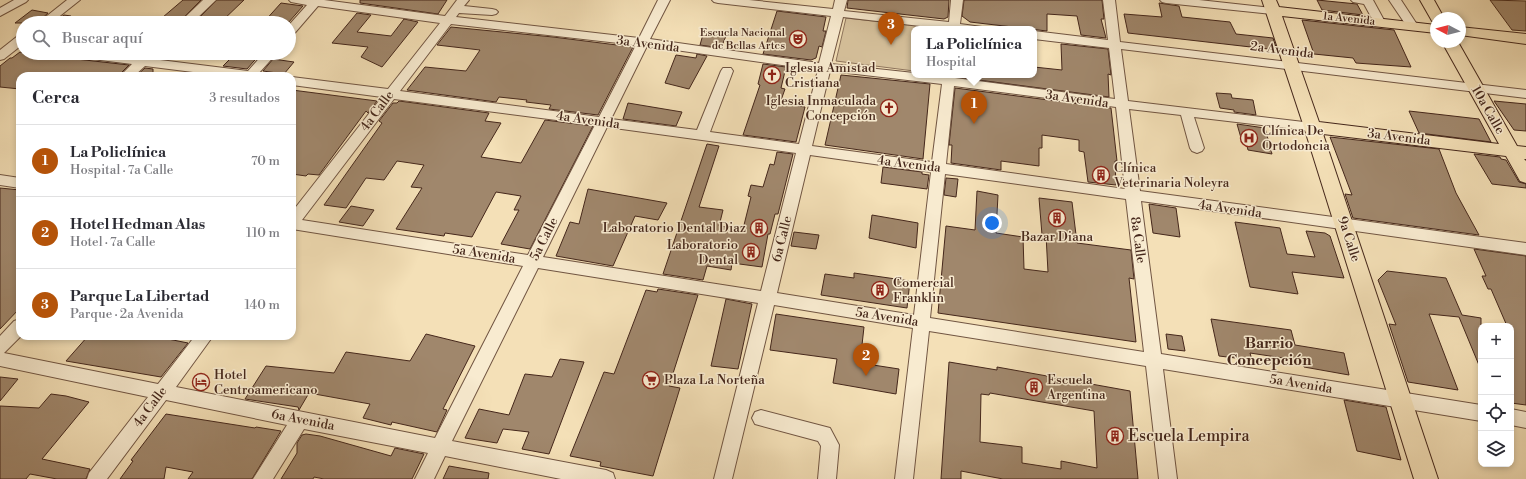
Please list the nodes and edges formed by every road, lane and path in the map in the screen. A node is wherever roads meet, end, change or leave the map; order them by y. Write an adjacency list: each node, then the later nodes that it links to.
1 (22, 0): 19 (street)
2 (74, 0): 20 (street)
3 (210, 0): 21 (street)
4 (295, 0): 12 (street, 3a Avenida)
5 (664, 0): 33 (street, 5a Calle)
6 (718, 0): 16 (street)
7 (957, 0): 26 (street)
8 (1108, 0): 35 (street, 8a Calle)
9 (1172, 0): 15 (street, 1a Avenida)
10 (1357, 0): 23 (street)
11 (1395, 0): 27 (street)
12 (317, 1): 22 (street, 3a Avenida); 24 (street)
13 (1428, 1): 18 (main road)
14 (460, 4): 17 (street); 22 (street, 4a Calle)
15 (1271, 5): 23 (main road, 1a Avenida); 42 (main road, 9a Calle)
16 (839, 7): 25 (street); 43 (street, 6a Calle)
17 (492, 12)
18 (1434, 12)
19 (0, 13)
20 (53, 16)
21 (193, 16)
22 (447, 20): 33 (street, 3a Avenida); 52 (street, 4a Calle)
23 (1379, 22): 27 (main road, 1a Avenida)
24 (296, 24)
25 (943, 26)
26 (954, 26)
27 (1412, 26): 28 (main road, 1a Avenida)
28 (1430, 28)
29 (1466, 32): 31 (main road)
30 (1037, 35): 35 (street, 2a Avenida)
31 (1526, 38)
32 (0, 42): 34 (street)
33 (643, 42): 43 (street, 3a Avenida); 56 (street, 5a Calle)
34 (16, 43)
35 (1114, 44): 42 (street, 2a Avenida); 54 (street, 8a Calle)
36 (16, 46): 38 (street)
37 (1453, 48): 51 (main road, 10a Calle)
38 (0, 56)
39 (127, 60): 41 (street)
40 (265, 60): 47 (street)
41 (142, 62): 45 (street); 46 (street)
42 (1292, 66): 51 (street, 2a Avenida); 57 (main road, 9a Calle)
43 (824, 67): 48 (street, 3a Avenida); 60 (street, 6a Calle)
44 (727, 71): 58 (street)
45 (131, 72)
46 (219, 72)
47 (254, 72)
48 (911, 75)
49 (948, 78): 54 (street, 3a Avenida); 62 (street)
50 (296, 81): 52 (street, 4a Avenida)
51 (1476, 88): 53 (street, 2a Avenida); 61 (main road, 10a Calle)
52 (392, 93): 56 (street, 4a Avenida); 65 (street, 4a Calle)
53 (1526, 94)
54 (1121, 104): 55 (street, 3a Avenida); 64 (street, 8a Calle)
55 (1186, 112): 57 (street, 3a Avenida); 59 (street)
56 (603, 122): 58 (street, 4a Avenida); 69 (street, 5a Calle)
57 (1312, 127): 61 (main road, 3a Avenida); 66 (main road, 9a Calle)
58 (702, 136): 60 (street, 4a Avenida)
59 (1197, 148)
60 (804, 150): 62 (street, 4a Avenida); 70 (street, 6a Calle)
61 (1519, 152): 63 (main road, 10a Calle)
62 (938, 168): 64 (street, 4a Avenida); 71 (street)
63 (1526, 177)
64 (1132, 196): 66 (street, 4a Avenida); 76 (street, 8a Calle)
65 (296, 219)
66 (1344, 224): 68 (street, 4a Avenida); 78 (main road, 9a Calle)
67 (296, 225): 69 (street, 5a Avenida)
68 (1526, 249)
69 (533, 261): 70 (street, 5a Avenida); 84 (street, 5a Calle)
70 (767, 298): 71 (street, 5a Avenida); 90 (street, 6a Calle)
71 (921, 323): 76 (street, 5a Avenida); 92 (street)
72 (16, 330): 74 (street)
73 (202, 340): 77 (street, 4a Calle)
74 (0, 347)
75 (0, 359): 77 (street, 6a Avenida)
76 (1154, 360): 78 (street, 5a Avenida); 93 (street, 8a Calle)
77 (162, 392): 82 (street, 6a Avenida); 86 (street, 4a Calle)
78 (1401, 400): 79 (street, 5a Avenida); 94 (main road, 9a Calle)
79 (1478, 413)
80 (760, 418): 91 (street)
81 (1514, 418): 83 (street)
82 (300, 420): 84 (street, 6a Avenida); 87 (street)
83 (1526, 420)
84 (440, 447): 85 (street, 6a Avenida); 88 (street, 5a Calle)
85 (568, 475): 89 (street, 6a Avenida)
86 (96, 479)
87 (262, 479)
88 (424, 479)
89 (606, 479)
90 (723, 479)
91 (827, 479)
92 (904, 479)
93 (1168, 479)
94 (1426, 479)

